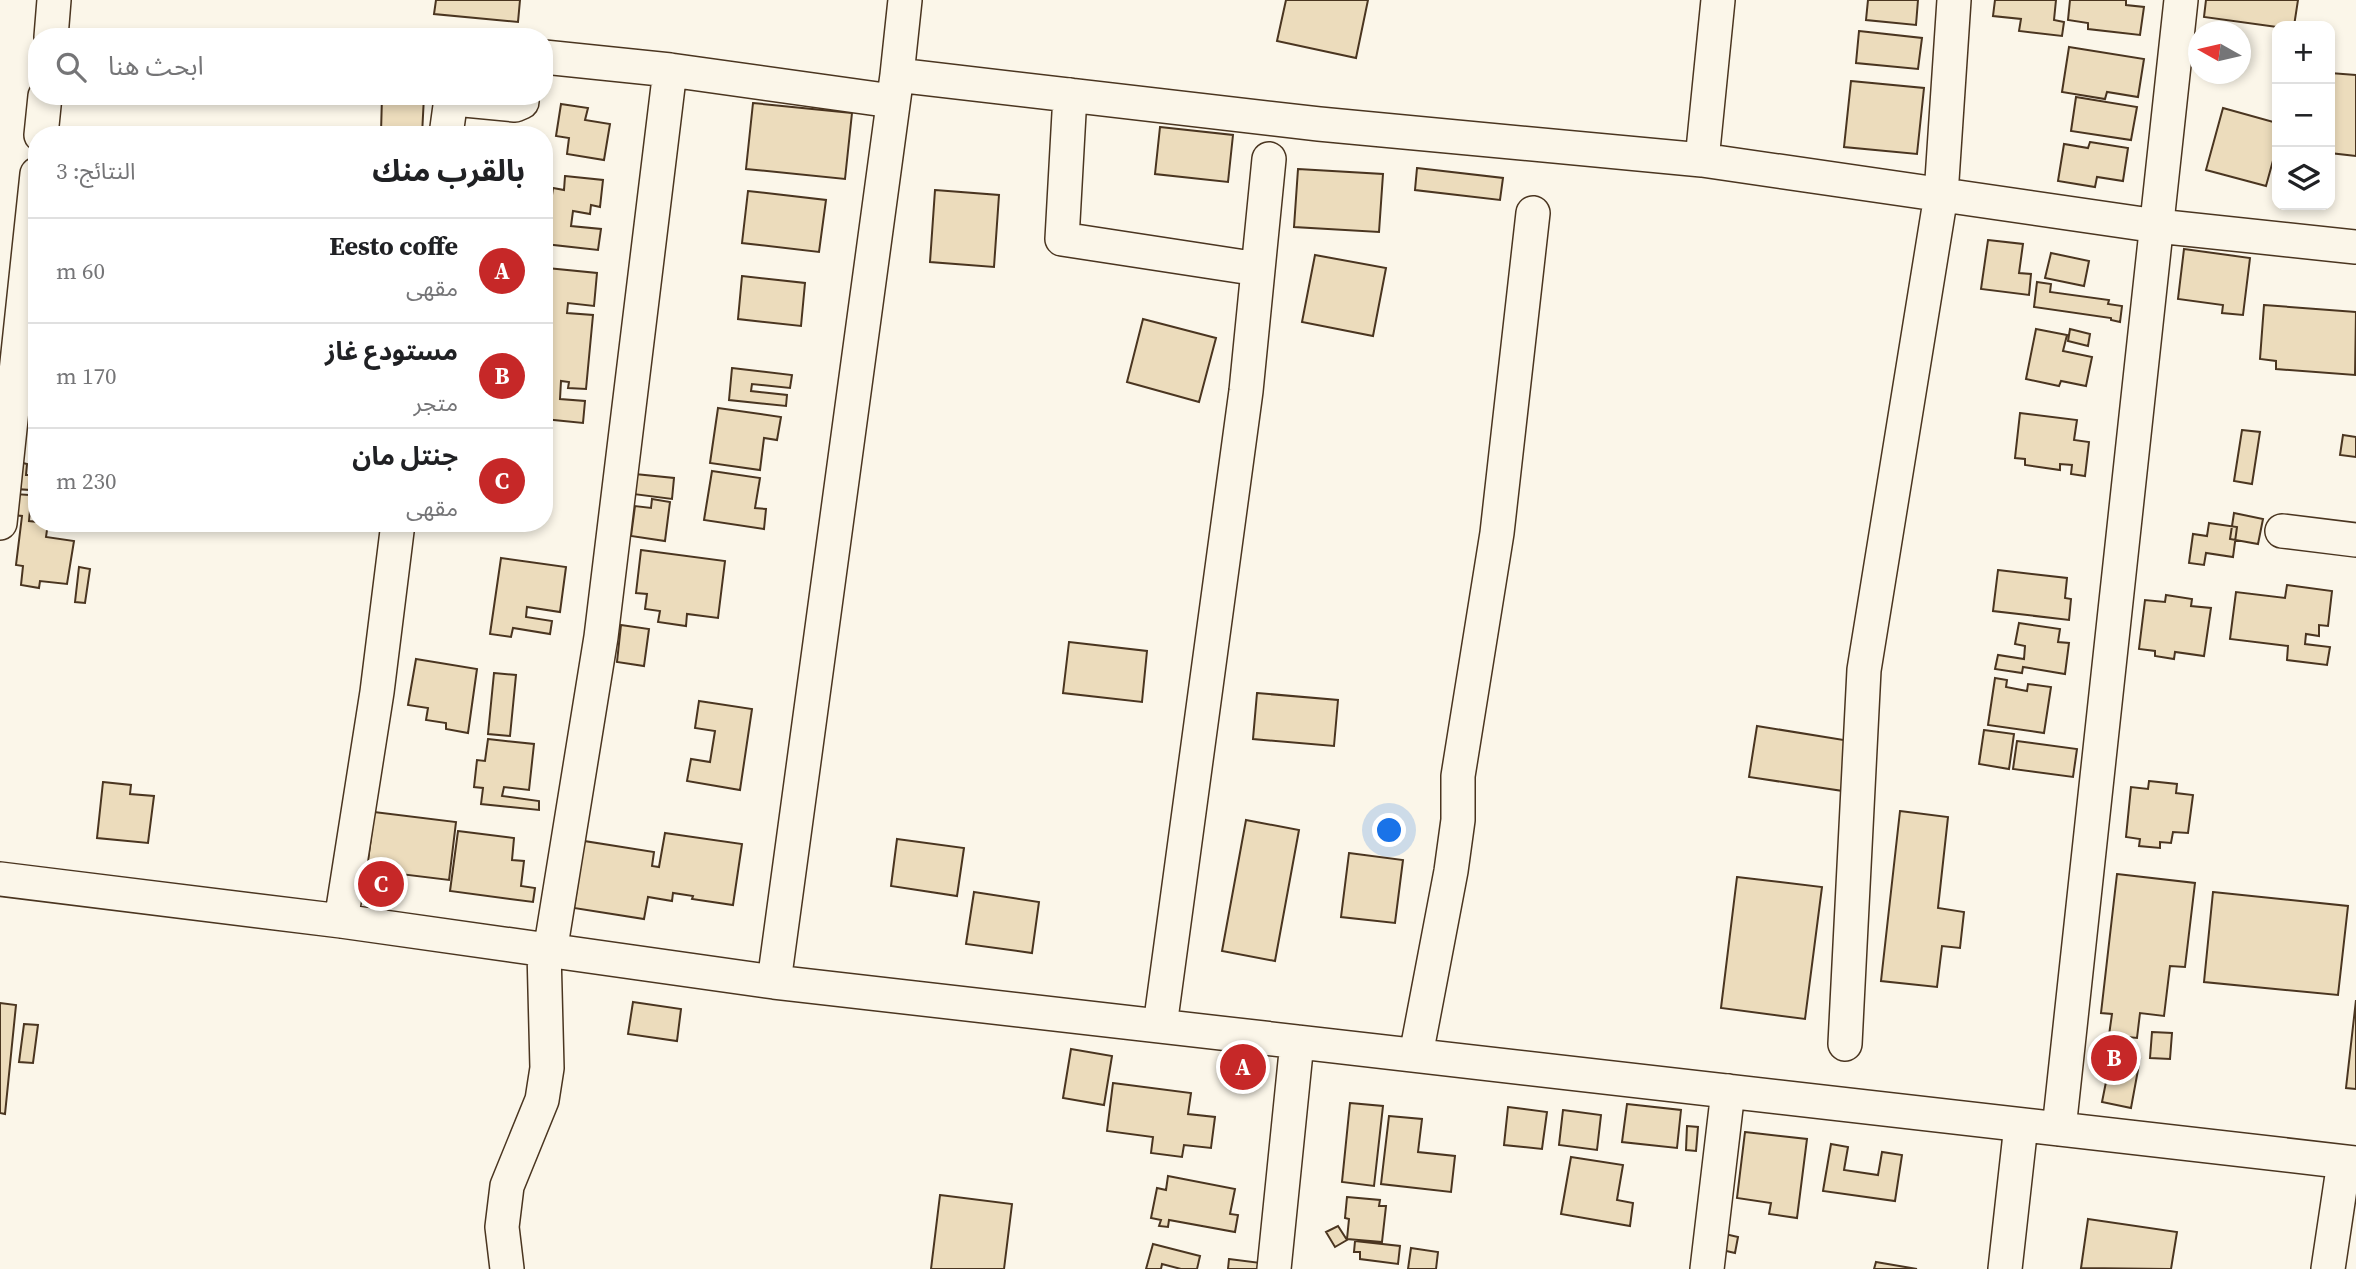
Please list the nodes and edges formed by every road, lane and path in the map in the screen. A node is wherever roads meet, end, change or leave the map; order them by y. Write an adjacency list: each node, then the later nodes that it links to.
1 (54, 0): 6 (street)
2 (905, 0): 9 (street)
3 (1718, 0): 16 (street)
4 (1954, 0): 17 (street)
5 (2181, 0): 19 (street)
6 (52, 28)
7 (553, 58): 8 (street)
8 (670, 70): 9 (street); 29 (street)
9 (895, 88): 10 (street); 30 (street)
10 (1070, 95): 16 (street); 22 (street)
11 (44, 105): 13 (street)
12 (451, 105): 14 (street)
13 (42, 126)
14 (447, 126)
15 (1269, 159): 22 (street)
16 (1702, 160): 17 (street)
17 (1941, 195): 19 (street); 33 (street)
18 (1533, 213): 34 (street)
19 (2157, 226): 20 (street); 37 (street)
20 (2356, 247)
21 (28, 259): 23 (street)
22 (1258, 269): 31 (street)
23 (0, 523)
24 (2282, 531): 26 (street)
25 (397, 532): 28 (street)
26 (2356, 540)
27 (0, 879): 28 (street)
28 (341, 921): 29 (street)
29 (547, 951): 30 (street); 39 (street)
30 (774, 982): 31 (street)
31 (1160, 1026): 32 (street)
32 (1297, 1042): 34 (street); 40 (street)
33 (1844, 1044)
34 (1416, 1055): 35 (street)
35 (1728, 1091): 36 (street); 41 (street)
36 (2021, 1125): 37 (street); 42 (street)
37 (2059, 1129): 38 (street)
38 (2350, 1163): 43 (street)
39 (507, 1269)
40 (1274, 1269)
41 (1707, 1269)
42 (2005, 1269)
43 (2328, 1269)

